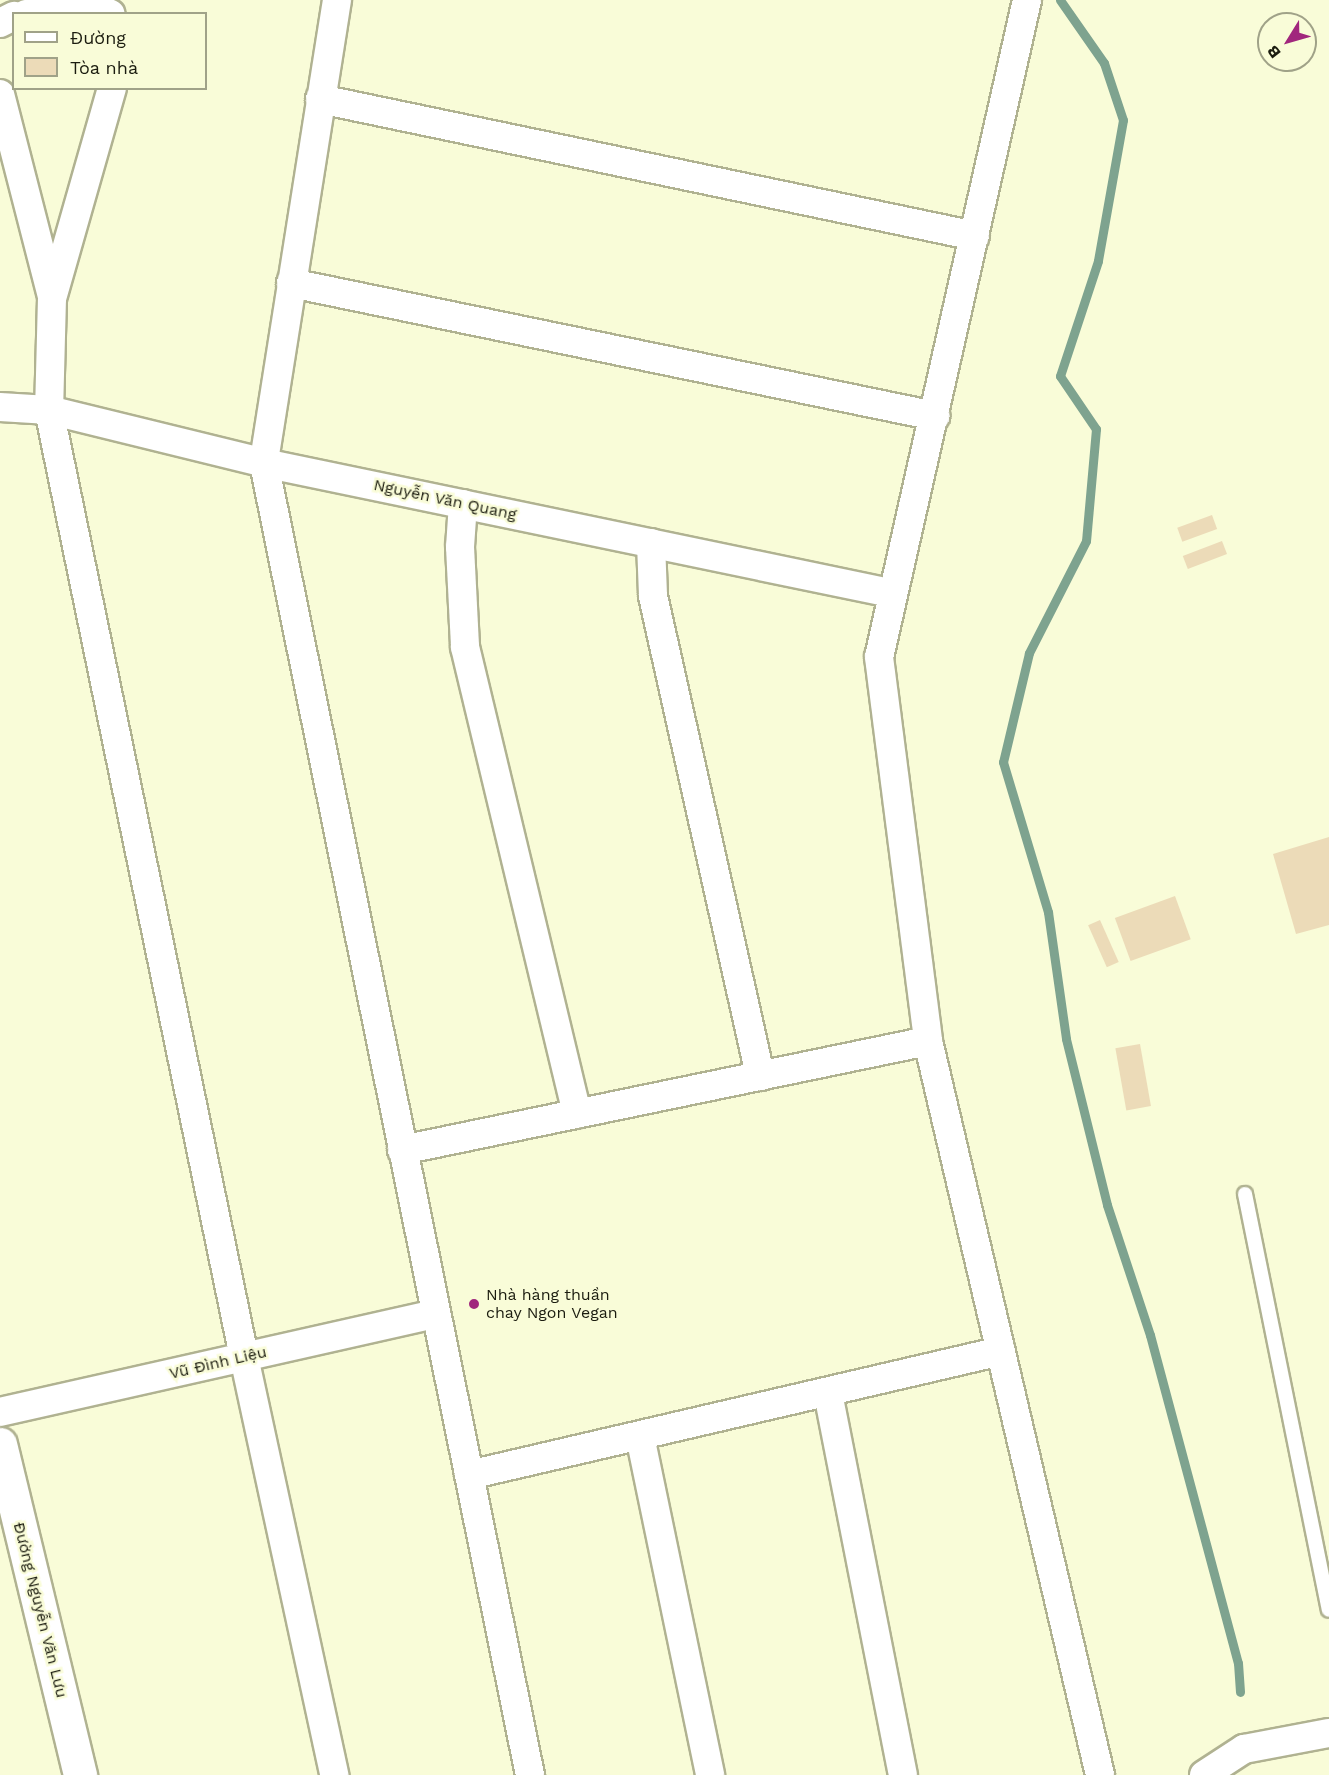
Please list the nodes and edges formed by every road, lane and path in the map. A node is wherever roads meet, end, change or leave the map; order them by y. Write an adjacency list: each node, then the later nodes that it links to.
1 (337, 0): 7 (street)
2 (1027, 0): 8 (street)
3 (37, 12): 4 (street)
4 (107, 12)
5 (111, 90): 10 (street)
6 (0, 94): 10 (street)
7 (320, 99): 8 (street); 9 (street)
8 (975, 236): 13 (street)
9 (291, 283): 13 (street); 14 (street)
10 (52, 298): 12 (street)
11 (0, 407): 12 (street, Nguyễn Văn Quang)
12 (49, 410): 14 (street, Nguyễn Văn Quang); 25 (street)
13 (935, 416): 17 (street)
14 (264, 462): 15 (street, Nguyễn Văn Quang); 21 (street)
15 (463, 504): 16 (street, Nguyễn Văn Quang); 20 (street)
16 (651, 543): 17 (street, Nguyễn Văn Quang); 19 (street)
17 (890, 593): 18 (street)
18 (928, 1041): 19 (street); 24 (street)
19 (760, 1076): 20 (street)
20 (576, 1114): 21 (street)
21 (402, 1150): 23 (street)
22 (1245, 1194): 31 (lane)
23 (436, 1314): 25 (street, Vũ Đình Liệu); 30 (street)
24 (1001, 1352): 26 (street); 38 (street)
25 (244, 1357): 27 (street, Vũ Đình Liệu); 34 (street)
26 (828, 1393): 28 (street); 37 (street)
27 (0, 1412)
28 (639, 1436): 30 (street); 36 (street)
29 (0, 1444): 33 (street, Đường Nguyễn Văn Lưu)
30 (469, 1475): 35 (street)
31 (1329, 1610)
32 (1329, 1733): 39 (street)
33 (80, 1775)
34 (334, 1775)
35 (530, 1775)
36 (710, 1775)
37 (903, 1775)
38 (1100, 1775)
39 (1204, 1775)

